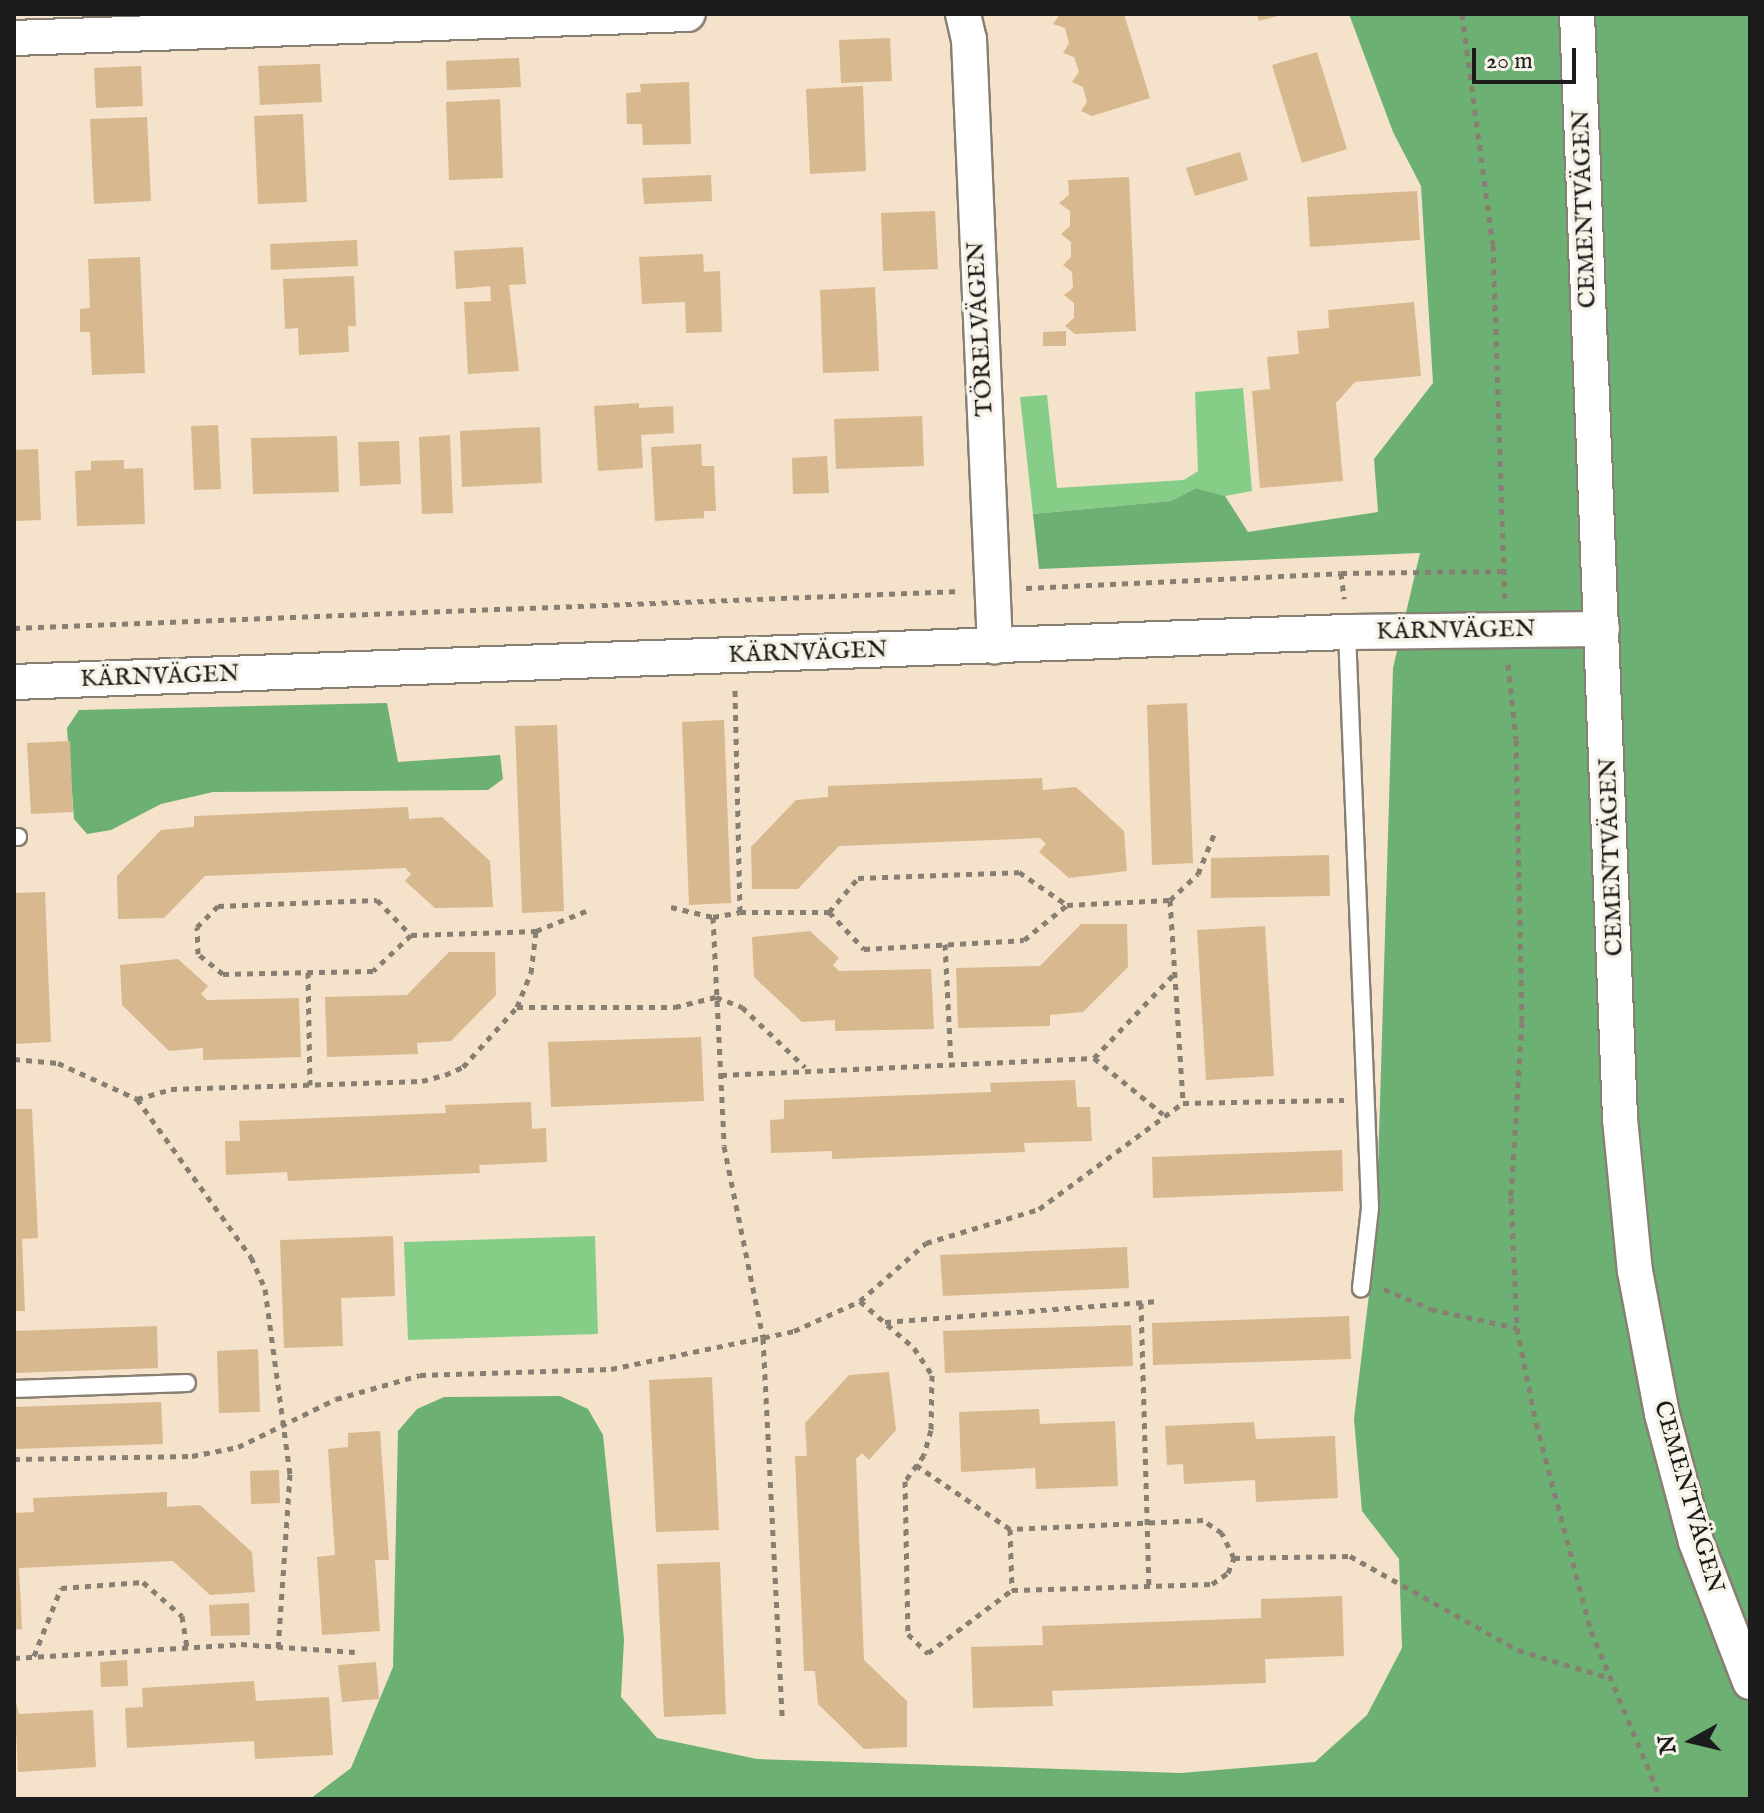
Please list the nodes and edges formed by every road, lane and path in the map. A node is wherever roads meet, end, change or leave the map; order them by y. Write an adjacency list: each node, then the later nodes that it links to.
1 (688, 14): 5 (street)
2 (963, 14): 7 (street, TÖRELVÄGEN)
3 (1462, 14): 6 (path)
4 (1577, 14): 9 (street, CEMENTVÄGEN)
5 (14, 38)
6 (1506, 571): 7 (path); 10 (path)
7 (996, 589): 8 (path); 12 (street, TÖRELVÄGEN)
8 (14, 628)
9 (1602, 629): 10 (street, KÄRNVÄGEN); 63 (street, CEMENTVÄGEN)
10 (1505, 630): 11 (street, KÄRNVÄGEN); 45 (path)
11 (1347, 632): 12 (street, KÄRNVÄGEN); 37 (lane)
12 (995, 646): 13 (street, KÄRNVÄGEN)
13 (735, 655): 14 (street, KÄRNVÄGEN); 20 (path)
14 (14, 682)
15 (1215, 832): 16 (path)
16 (1170, 900): 17 (path); 27 (path)
17 (1067, 905): 21 (path); 25 (path)
18 (671, 907): 22 (path)
19 (586, 911): 23 (path)
20 (740, 912): 21 (path); 22 (path)
21 (829, 912): 25 (path)
22 (713, 917): 28 (path)
23 (536, 931): 24 (path); 29 (path)
24 (411, 935): 26 (path); 26 (path)
25 (945, 944): 32 (path)
26 (308, 972): 35 (path)
27 (1175, 974): 30 (path); 38 (path)
28 (716, 997): 29 (path); 33 (path); 34 (path)
29 (517, 1007): 35 (path)
30 (1094, 1058): 32 (path); 39 (path)
31 (14, 1059): 36 (path)
32 (951, 1063): 33 (path)
33 (806, 1068): 34 (path)
34 (720, 1075): 46 (path)
35 (310, 1085): 36 (path)
36 (137, 1099): 49 (path)
37 (1365, 1100): 38 (path); 40 (lane)
38 (1183, 1103): 39 (path)
39 (1163, 1114): 41 (path)
40 (1361, 1288): 45 (path)
41 (860, 1301): 44 (path); 46 (path)
42 (1155, 1301): 43 (path)
43 (1141, 1303): 44 (path); 52 (path)
44 (885, 1322): 51 (path)
45 (1517, 1328): 62 (path)
46 (763, 1338): 49 (path); 64 (path)
47 (187, 1383): 48 (lane)
48 (14, 1389)
49 (281, 1427): 50 (path); 58 (path)
50 (14, 1459)
51 (916, 1465): 53 (path); 56 (path)
52 (1148, 1522): 53 (path); 54 (path); 55 (path)
53 (1010, 1529): 56 (path)
54 (1234, 1558): 55 (path); 62 (path)
55 (1149, 1585): 56 (path)
56 (1012, 1590)
57 (187, 1648): 58 (path); 60 (path); 60 (path)
58 (278, 1650): 59 (path)
59 (355, 1652)
60 (34, 1656): 61 (path)
61 (14, 1658)
62 (1611, 1679): 65 (path)
63 (1750, 1682)
64 (782, 1717)
65 (1661, 1799)

